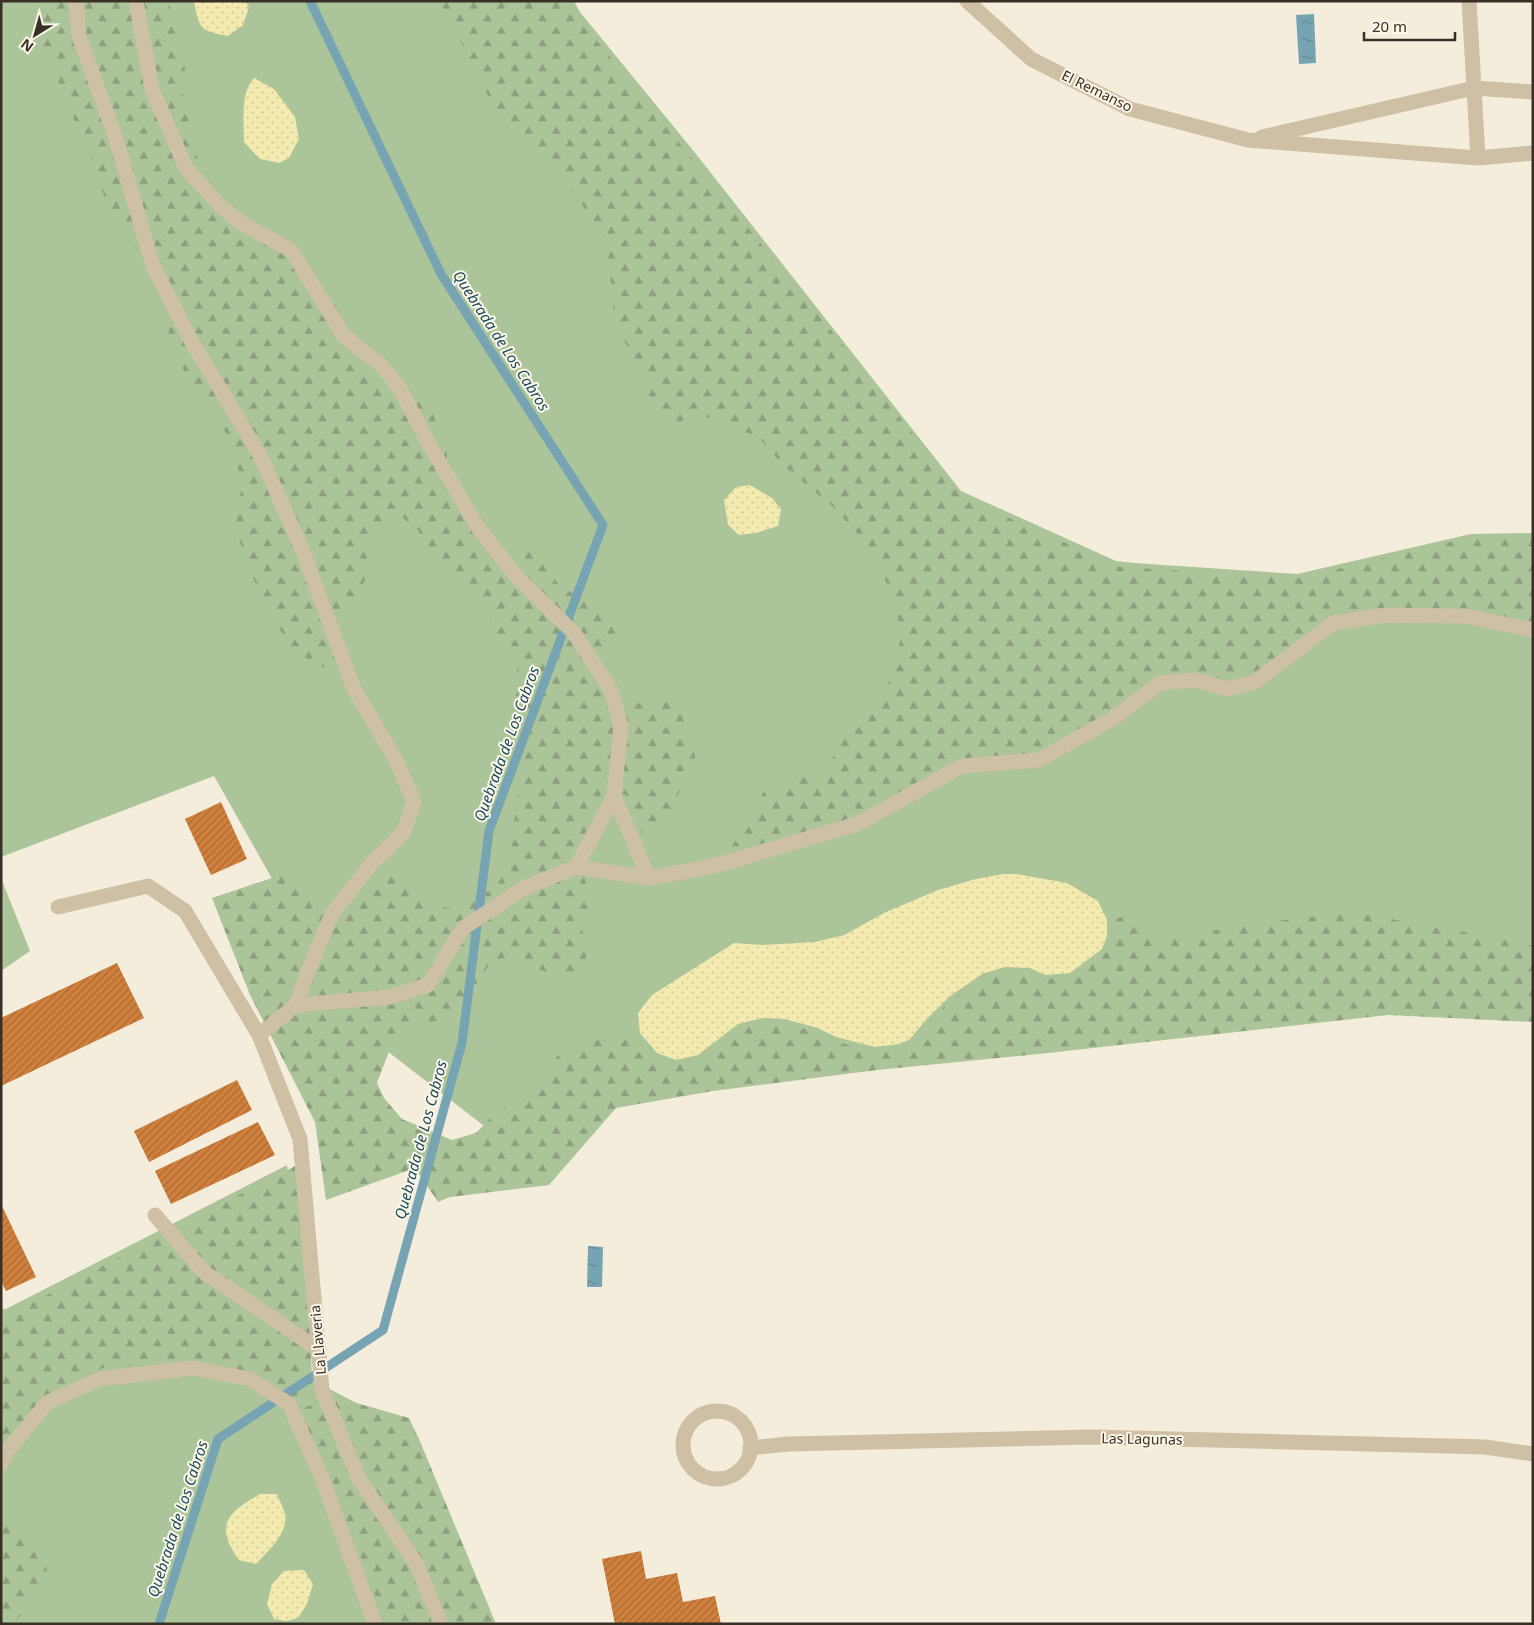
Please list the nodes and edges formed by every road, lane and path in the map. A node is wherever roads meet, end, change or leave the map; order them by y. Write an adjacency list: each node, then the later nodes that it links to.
1 (76, 1): 15 (street)
2 (136, 1): 11 (street)
3 (967, 1): 7 (street, El Remanso)
4 (1469, 1): 5 (street)
5 (1474, 88): 6 (street, El Remanso); 7 (street, El Remanso); 9 (street)
6 (1533, 92)
7 (1248, 140): 9 (street, El Remanso)
8 (1533, 153): 9 (street, El Remanso)
9 (1478, 158)
10 (1533, 630): 13 (street)
11 (614, 796): 12 (street); 13 (street)
12 (576, 867): 13 (street); 15 (street)
13 (649, 878)
14 (58, 907): 16 (street, La Llaveria)
15 (296, 1005): 16 (street)
16 (259, 1035): 18 (street, La Llaveria)
17 (155, 1215): 18 (street)
18 (319, 1350): 23 (street, La Llaveria)
19 (750, 1448): 19 (street); 20 (street, Las Lagunas)
20 (1533, 1454)
21 (3, 1455): 22 (street)
22 (375, 1624)
23 (441, 1624)

